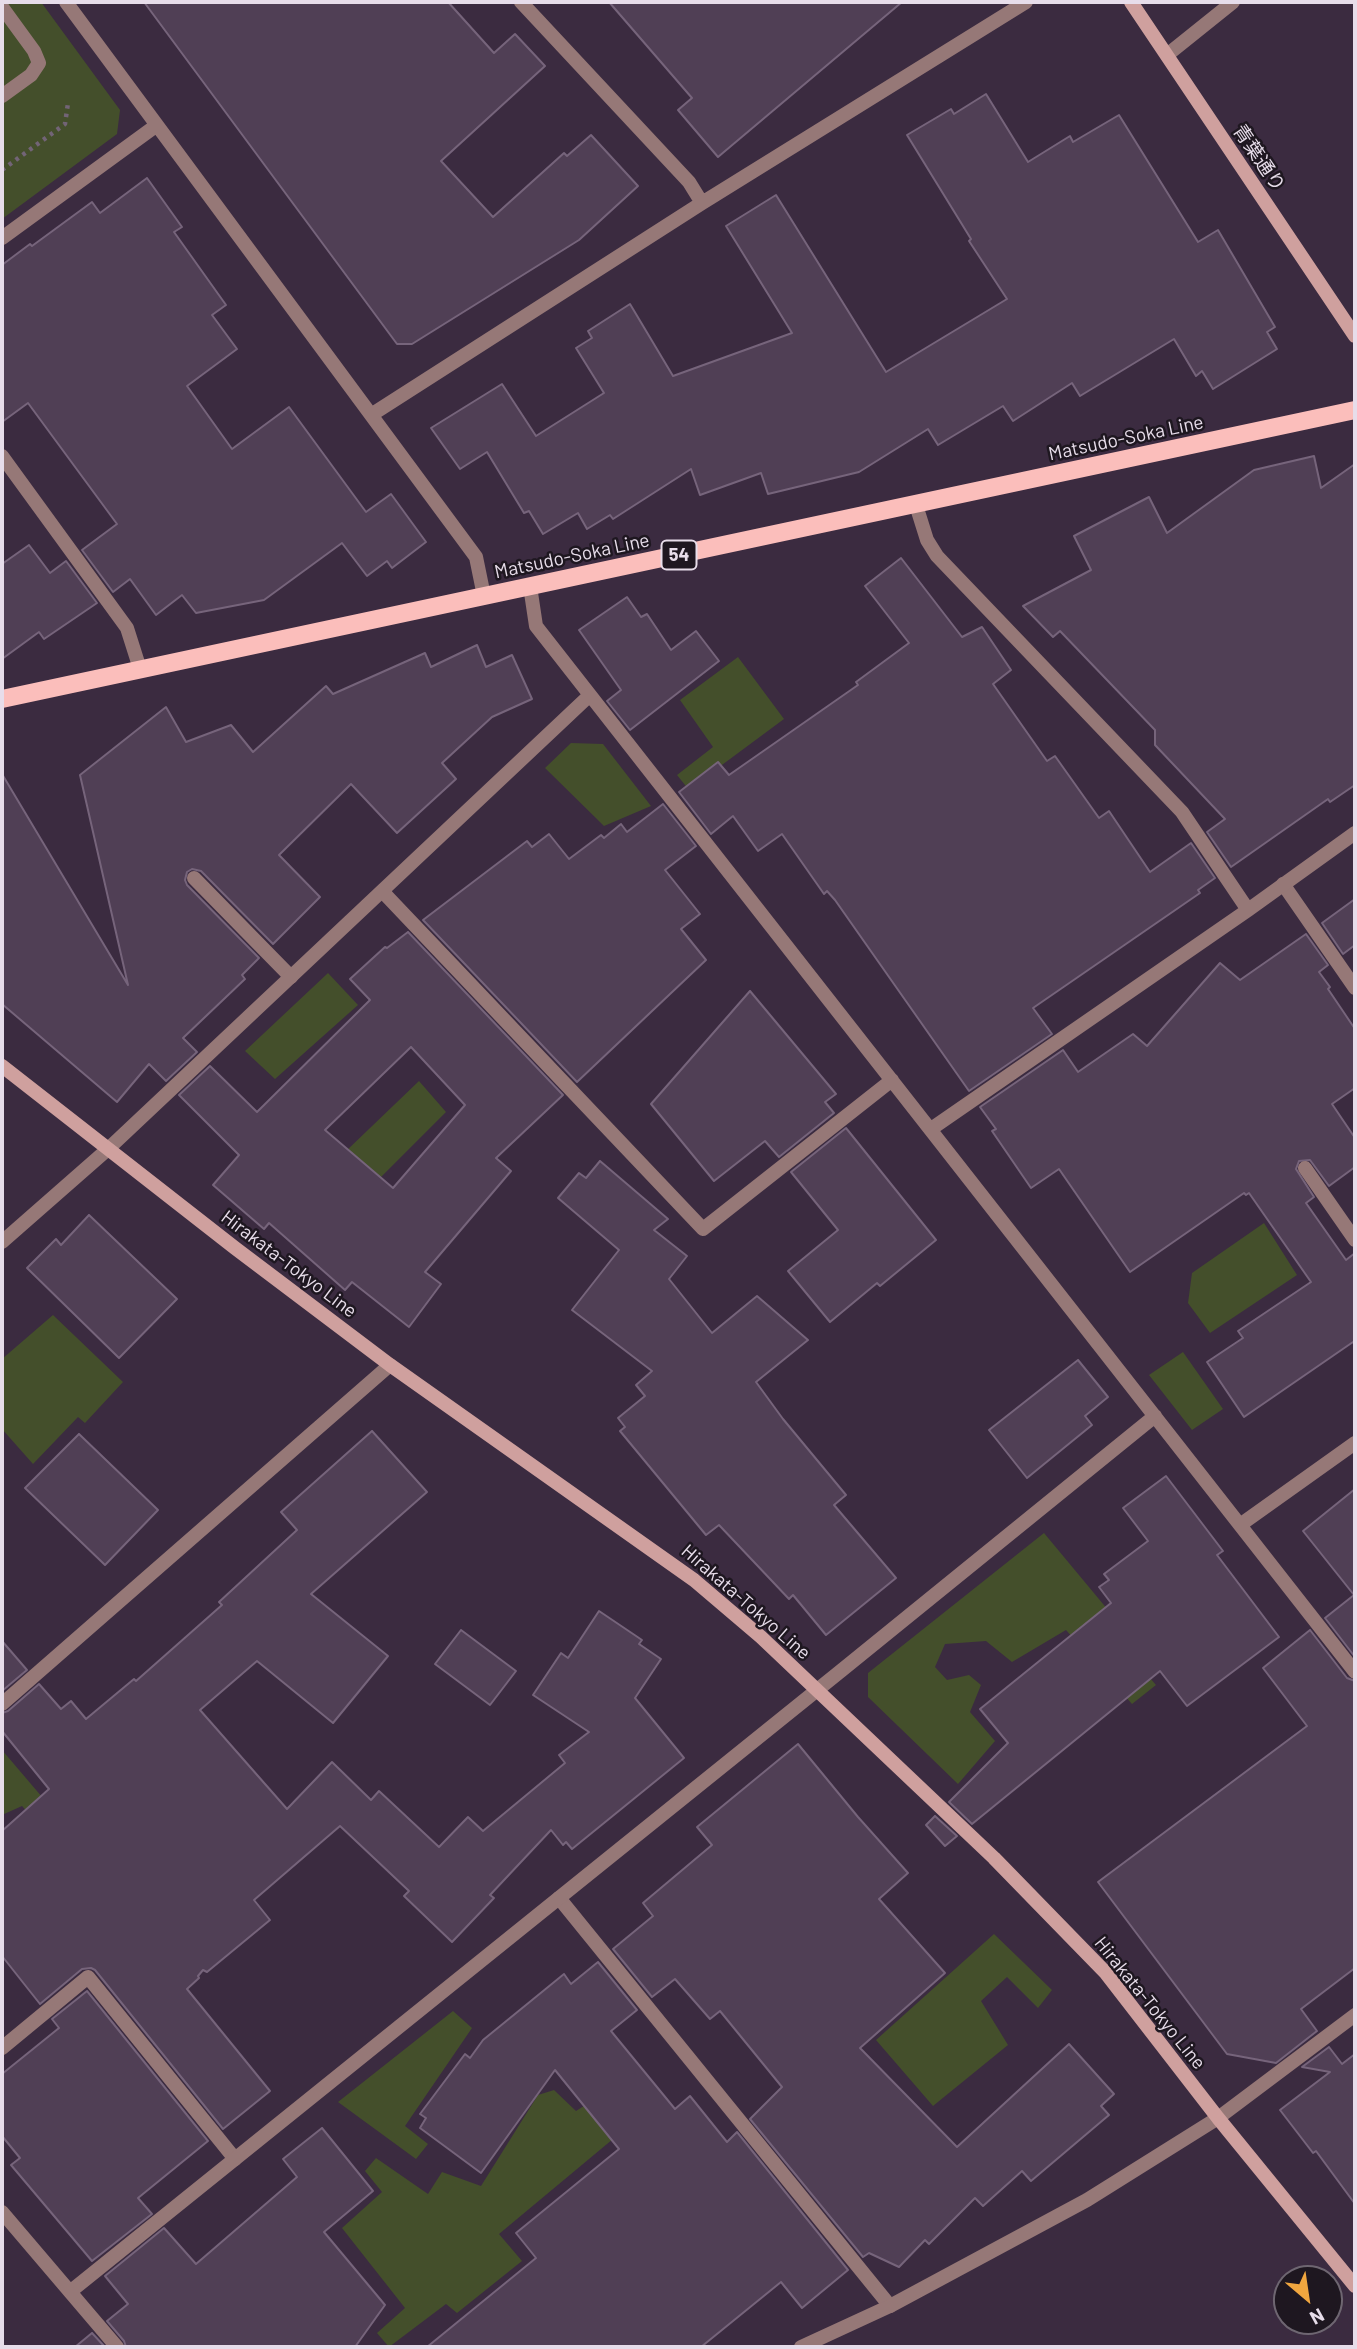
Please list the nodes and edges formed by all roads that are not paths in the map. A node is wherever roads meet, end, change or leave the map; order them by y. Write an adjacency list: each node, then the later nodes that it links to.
1 (66, 2): 9 (street)
2 (521, 2): 10 (street)
3 (1026, 2): 10 (street)
4 (1131, 2): 7 (main road, 青葉通り)
5 (1233, 2): 7 (street)
6 (2, 7): 8 (street)
7 (1167, 55): 12 (main road, 青葉通り)
8 (2, 96)
9 (157, 125): 11 (street); 14 (street)
10 (702, 203): 14 (street)
11 (2, 238)
12 (1355, 335)
13 (1355, 410): 16 (main road, Matsudo-Soka Line / 54)
14 (371, 415): 18 (street)
15 (2, 456): 19 (street)
16 (916, 505): 17 (main road, Matsudo-Soka Line / 54); 26 (street)
17 (530, 586): 18 (main road, Matsudo-Soka Line / 54); 20 (street)
18 (484, 596): 19 (main road, Matsudo-Soka Line / 54)
19 (140, 669): 21 (main road, Matsudo-Soka Line / 54)
20 (590, 695): 25 (street); 30 (street)
21 (2, 699)
22 (1355, 833): 24 (street)
23 (194, 878): 27 (street)
24 (1283, 884): 26 (street); 28 (street)
25 (382, 891): 27 (street); 30 (street)
26 (1248, 910): 31 (street)
27 (291, 978): 32 (street)
28 (1355, 988)
29 (2, 1066): 32 (main road, Hirakata-Tokyo Line)
30 (892, 1080): 31 (street)
31 (931, 1129): 37 (street)
32 (108, 1149): 35 (street); 36 (main road, Hirakata-Tokyo Line)
33 (1306, 1168): 34 (street)
34 (1355, 1240)
35 (2, 1242)
36 (390, 1365): 41 (main road, Hirakata-Tokyo Line); 42 (street)
37 (1155, 1416): 39 (street); 41 (street)
38 (1355, 1443): 39 (street)
39 (1240, 1525): 40 (street)
40 (1355, 1672)
41 (817, 1690): 43 (street); 46 (main road, Hirakata-Tokyo Line)
42 (2, 1704)
43 (559, 1898): 47 (street); 51 (street)
44 (1355, 2015): 46 (street)
45 (2, 2048): 47 (street)
46 (1218, 2118): 49 (main road, Hirakata-Tokyo Line); 51 (street)
47 (235, 2160): 50 (street)
48 (2, 2212): 50 (street)
49 (1355, 2286)
50 (71, 2291): 52 (street)
51 (890, 2306): 53 (street)
52 (117, 2347)
53 (801, 2347)

